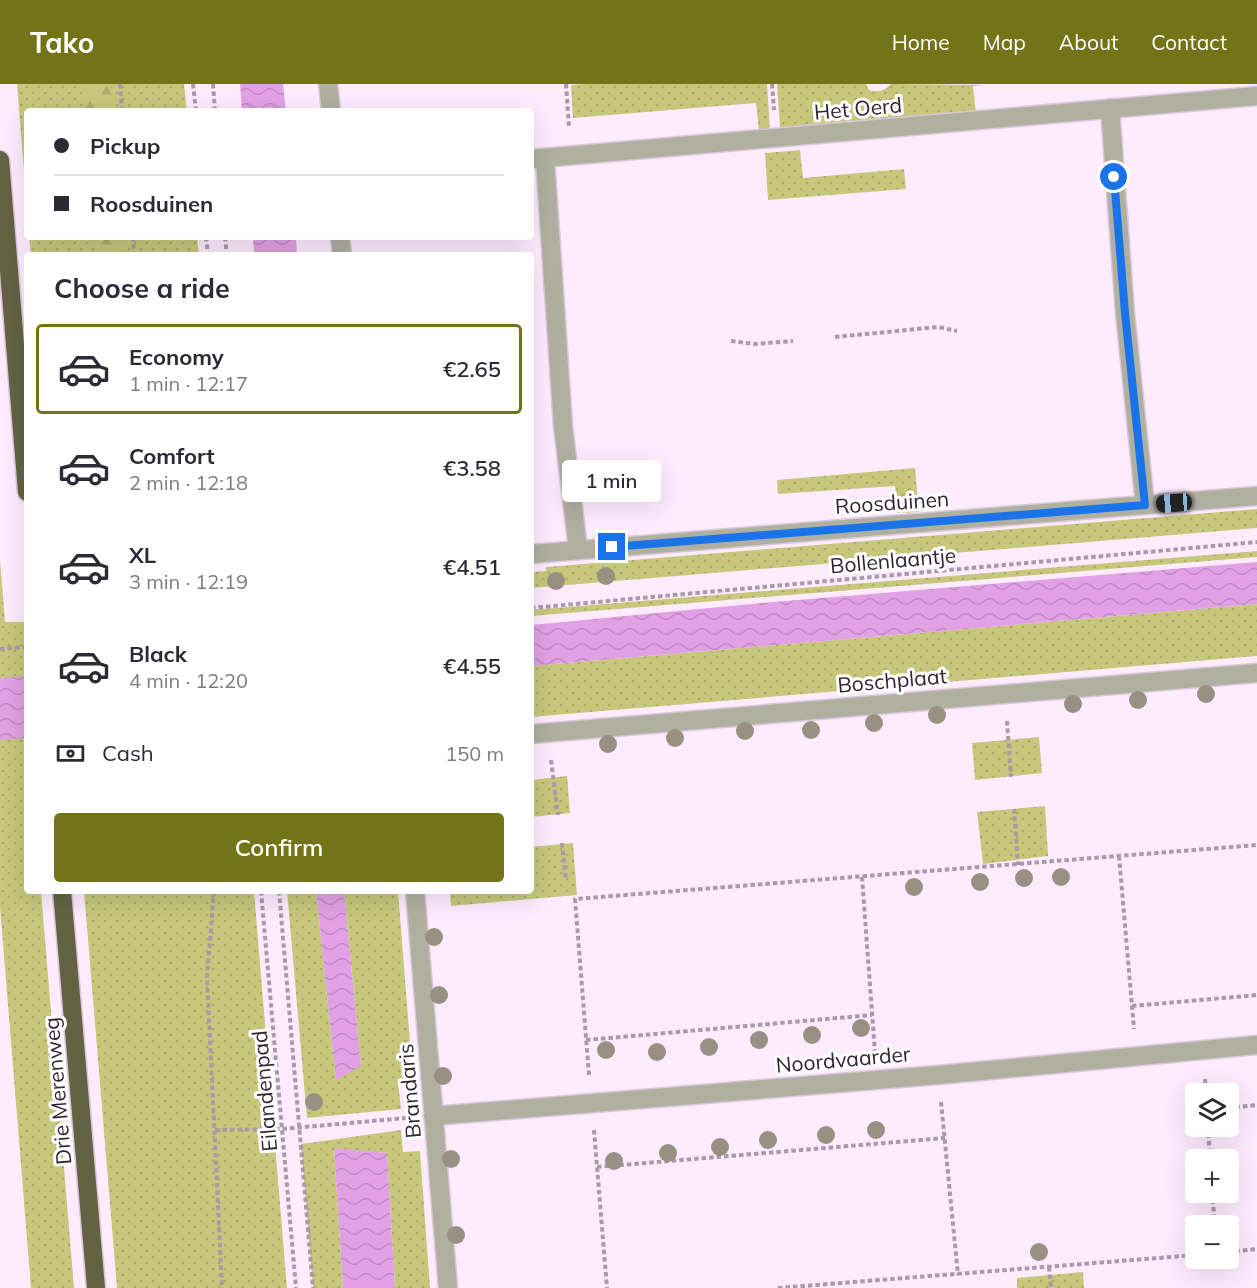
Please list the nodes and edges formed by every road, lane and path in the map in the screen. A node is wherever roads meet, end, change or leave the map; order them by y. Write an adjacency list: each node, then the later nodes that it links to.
1 (120, 84): 8 (path)
2 (194, 84): 9 (path)
3 (213, 84): 10 (path)
4 (328, 84): 11 (street)
5 (566, 84): 13 (path)
6 (1196, 93): 7 (street, Het Oerd); 12 (street, Het Oerd)
7 (1257, 96)
8 (123, 108)
9 (196, 108)
10 (215, 108)
11 (331, 108)
12 (1110, 108): 13 (street, Het Oerd); 22 (street)
13 (571, 155): 14 (street, Het Oerd)
14 (538, 158): 24 (street)
15 (0, 160): 20 (highway)
16 (957, 331): 17 (path)
17 (835, 337)
18 (731, 341): 19 (path)
19 (793, 341)
20 (24, 455)
21 (1257, 496): 22 (street, Roosduinen)
22 (1145, 505): 24 (street, Roosduinen)
23 (1257, 542): 26 (path, Bollenlaantje)
24 (578, 549): 25 (street, Roosduinen)
25 (534, 554)
26 (534, 608)
27 (24, 647): 28 (path)
28 (0, 649)
29 (1257, 673): 30 (street, Boschplaat)
30 (539, 733): 34 (path)
31 (1008, 740): 32 (path)
32 (1011, 777)
33 (1014, 809): 38 (path)
34 (558, 814)
35 (562, 843): 40 (path)
36 (1257, 845): 37 (path)
37 (1119, 856): 38 (path); 48 (path)
38 (1018, 864): 39 (path)
39 (862, 877): 46 (path); 49 (path)
40 (566, 880)
41 (62, 894): 68 (highway, Drie Merenweg)
42 (214, 894): 60 (path)
43 (261, 894): 59 (path, Eilandenpad)
44 (279, 894): 58 (path)
45 (415, 894): 57 (street, Brandaris)
46 (575, 899)
47 (1257, 995): 48 (path)
48 (1132, 1006): 52 (path)
49 (872, 1015): 50 (path); 54 (path)
50 (586, 1040)
51 (1257, 1045): 52 (street, Noordvaarder)
52 (1136, 1056): 53 (street, Noordvaarder)
53 (938, 1075): 54 (street, Noordvaarder); 61 (path)
54 (877, 1079): 57 (street, Noordvaarder)
55 (1257, 1106): 56 (path)
56 (1239, 1107)
57 (433, 1116): 58 (path); 72 (street, Brandaris)
58 (300, 1127): 59 (path); 71 (path)
59 (282, 1129): 60 (path); 70 (path, Eilandenpad)
60 (214, 1130): 69 (path)
61 (945, 1138): 62 (path); 67 (path)
62 (597, 1167)
63 (1257, 1249): 64 (path)
64 (1239, 1251)
65 (1185, 1255): 66 (path)
66 (1049, 1267): 67 (path); 74 (path)
67 (958, 1275): 73 (path)
68 (96, 1288)
69 (222, 1288)
70 (296, 1288)
71 (313, 1288)
72 (448, 1288)
73 (778, 1288)
74 (1051, 1288)

